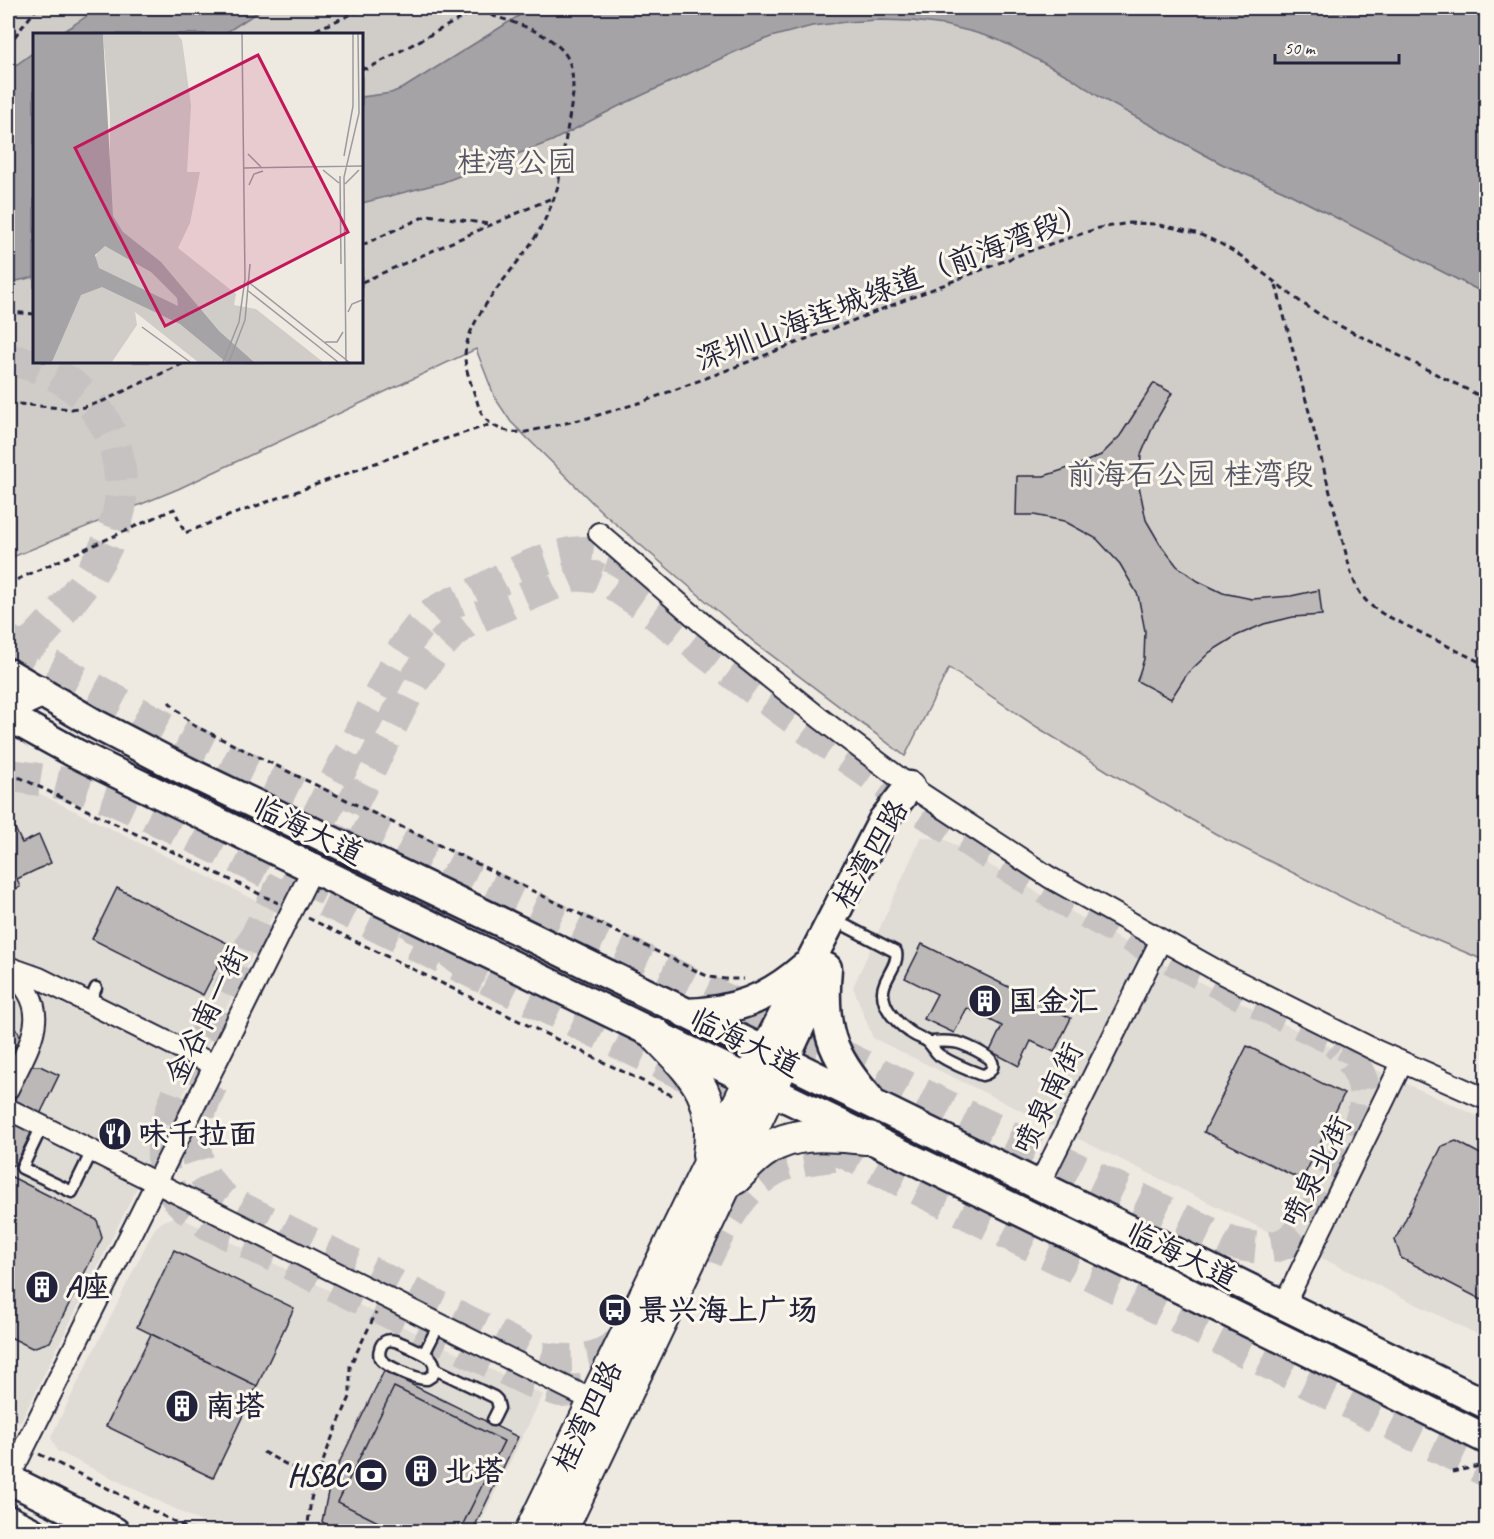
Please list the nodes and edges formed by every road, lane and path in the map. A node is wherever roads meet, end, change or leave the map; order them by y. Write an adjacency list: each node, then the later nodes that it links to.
1 (37, 8): 6 (path)
2 (366, 8): 5 (path)
3 (469, 8): 8 (path, bridge)
4 (480, 8): 7 (path)
5 (308, 33)
6 (8, 45)
7 (363, 68)
8 (555, 196): 9 (path); 18 (path)
9 (489, 225): 10 (path); 11 (path)
10 (363, 245)
11 (363, 282)
12 (1275, 284): 16 (path, 深圳山海连城绿道（前海湾段）); 18 (path, 深圳山海连城绿道（前海湾段）); 21 (path)
13 (8, 312): 14 (path)
14 (33, 314)
15 (184, 363): 17 (path)
16 (1486, 399)
17 (8, 403)
18 (492, 424): 20 (path)
19 (599, 532): 28 (street)
20 (8, 585)
21 (1486, 665)
22 (8, 673): 23 (main road, 临海大道)
23 (39, 692): 25 (main road); 36 (main road, 临海大道)
24 (169, 702): 35 (path)
25 (8, 706)
26 (8, 716): 29 (main road, 临海大道)
27 (8, 777): 30 (path)
28 (910, 786): 31 (main road, 桂湾四路); 32 (street); 33 (main road, 桂湾四路)
29 (313, 868): 30 (street, 金谷南一街); 37 (main road, 临海大道)
30 (292, 910): 41 (street, 金谷南一街); 44 (path)
31 (846, 926): 33 (main road, 桂湾四路); 38 (lane)
32 (1161, 940): 40 (street); 53 (street, 喷泉南街)
33 (819, 964): 36 (main road); 39 (main road, 桂湾四路); 46 (main road)
34 (8, 969): 41 (street); 43 (street)
35 (744, 979)
36 (685, 1013): 39 (main road, 临海大道)
37 (655, 1034): 42 (main road, 临海大道); 52 (main road)
38 (928, 1042): 38 (lane)
39 (774, 1056): 42 (main road, 桂湾四路); 46 (main road, 临海大道)
40 (1402, 1063): 45 (street); 55 (street, 喷泉北街)
41 (214, 1065): 51 (street, 金谷南一街)
42 (760, 1085): 49 (main road, 临海大道); 52 (main road, 桂湾四路)
43 (8, 1089)
44 (673, 1096)
45 (1486, 1099)
46 (877, 1106): 53 (main road, 临海大道)
47 (8, 1109): 48 (street)
48 (42, 1126): 50 (street); 50 (lane)
49 (869, 1138): 52 (main road); 62 (main road, 临海大道)
50 (92, 1151): 51 (street)
51 (156, 1183): 54 (street); 63 (street, 金谷南一街)
52 (712, 1184): 59 (main road, 桂湾四路); 75 (main road, 桂湾四路)
53 (1038, 1185): 55 (main road, 临海大道)
54 (384, 1296): 56 (street); 67 (path)
55 (1284, 1305): 60 (main road, 临海大道)
56 (439, 1324): 57 (lane); 59 (street)
57 (424, 1354): 58 (lane); 58 (lane)
58 (435, 1369): 61 (lane)
59 (594, 1401): 74 (main road, 桂湾四路)
60 (1486, 1404)
61 (493, 1420)
62 (1486, 1439)
63 (24, 1447): 68 (street, 金谷南一街); 72 (path)
64 (263, 1452): 67 (path)
65 (1486, 1467): 66 (path)
66 (1452, 1472)
67 (316, 1479): 73 (path)
68 (8, 1480): 71 (main road)
69 (8, 1520): 70 (main road)
70 (32, 1532)
71 (115, 1532)
72 (195, 1532)
73 (307, 1532)
74 (531, 1532)
75 (560, 1532)

